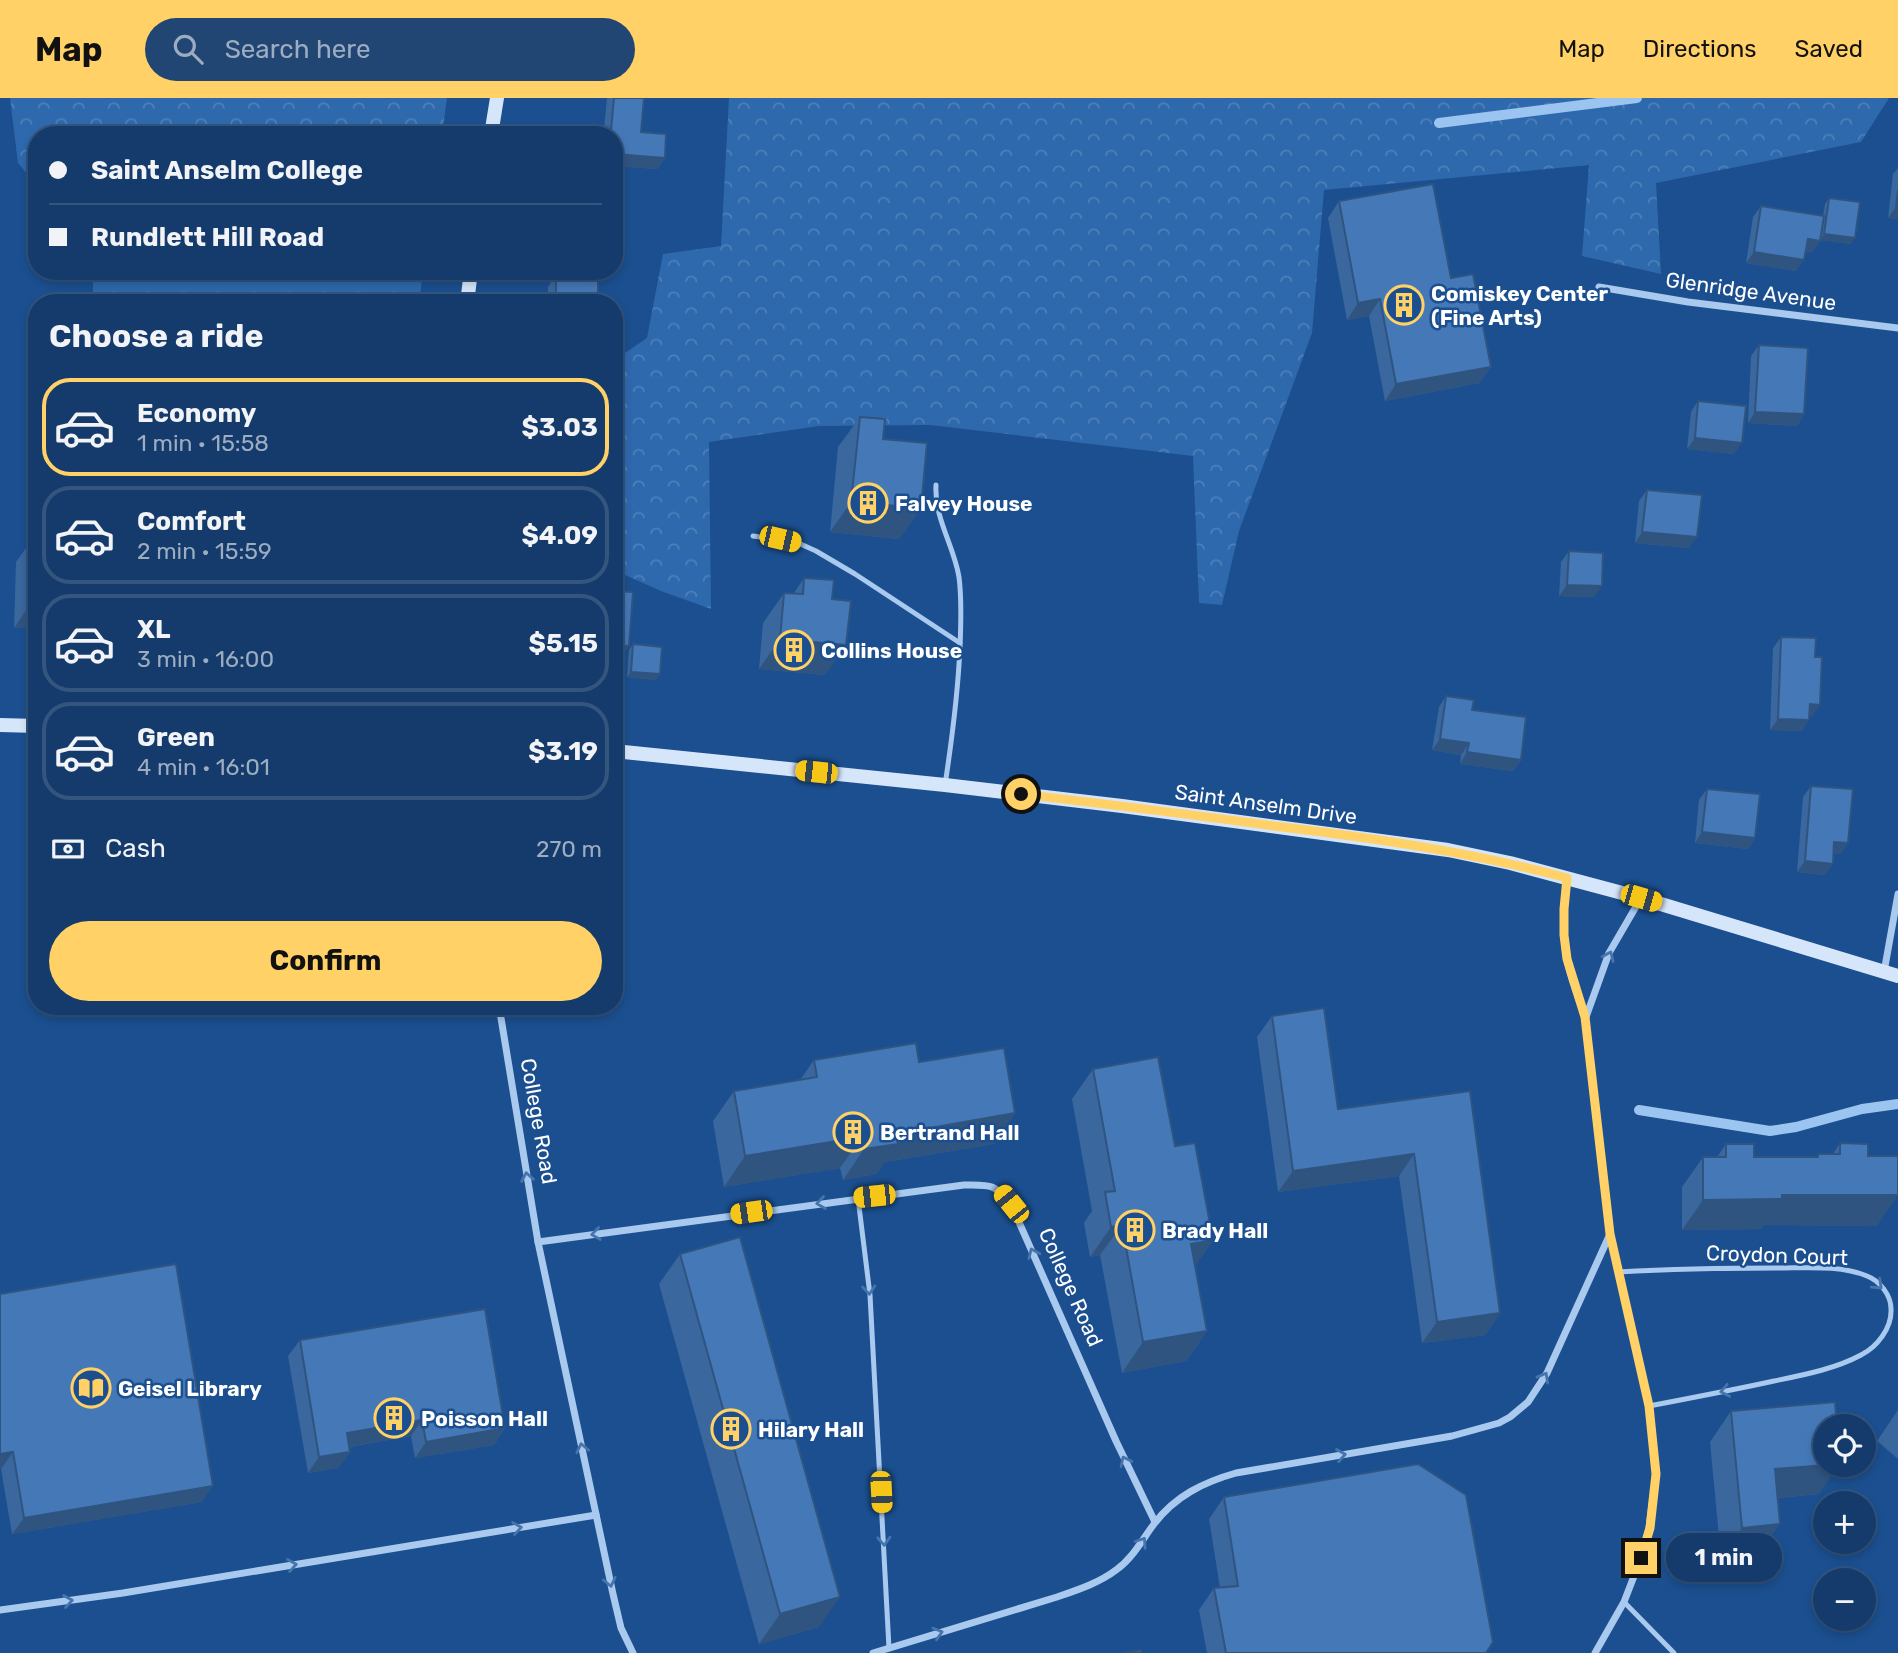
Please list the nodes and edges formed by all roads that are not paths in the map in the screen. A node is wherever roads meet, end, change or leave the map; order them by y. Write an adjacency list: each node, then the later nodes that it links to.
1 (497, 98): 2 (street)
2 (492, 126)
3 (1599, 286): 4 (street, Glenridge Avenue)
4 (1898, 328)
5 (936, 485): 7 (lane)
6 (753, 536): 7 (lane)
7 (960, 643): 11 (lane)
8 (0, 725): 9 (street)
9 (28, 726)
10 (623, 752): 11 (street, Saint Anselm Drive)
11 (945, 785): 12 (street, Saint Anselm Drive)
12 (1567, 878): 14 (street, Saint Anselm Drive); 17 (street)
13 (1898, 894): 15 (street)
14 (1641, 898): 15 (street, Saint Anselm Drive); 17 (street, one-way to 14)
15 (1891, 974)
16 (500, 1015): 20 (street, College Road, one-way to 16)
17 (1585, 1017): 19 (street)
18 (858, 1198): 20 (street, College Road, one-way to 20); 24 (street, College Road, one-way to 18); 27 (lane, one-way to 27)
19 (1610, 1234): 21 (street); 24 (street, one-way to 19)
20 (538, 1242): 23 (street, College Road, one-way to 20)
21 (1618, 1272): 22 (street); 22 (lane, Croydon Court, one-way to 22)
22 (1649, 1406): 25 (street)
23 (596, 1515): 26 (street, one-way to 23); 28 (street, College Road, one-way to 28)
24 (1155, 1522): 27 (street, one-way to 24)
25 (1624, 1602): 30 (street); 31 (lane)
26 (0, 1610)
27 (889, 1648): 29 (street)
28 (633, 1653)
29 (873, 1653)
30 (1595, 1653)
31 (1674, 1653)

